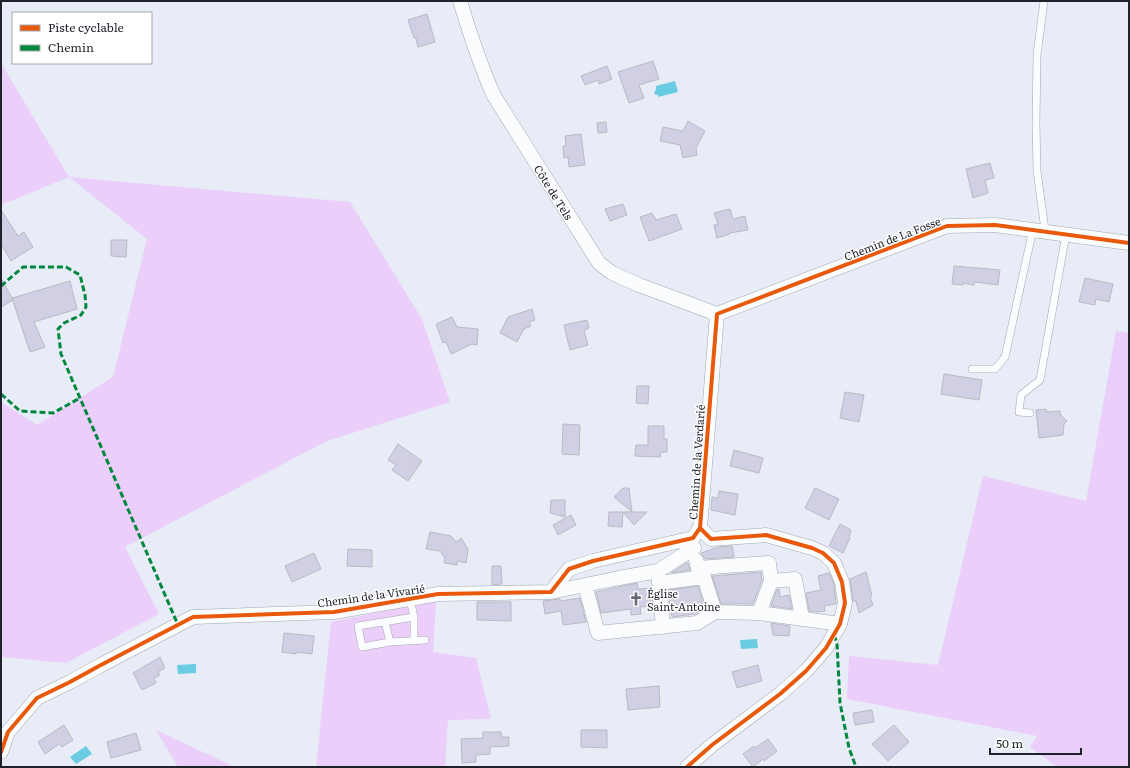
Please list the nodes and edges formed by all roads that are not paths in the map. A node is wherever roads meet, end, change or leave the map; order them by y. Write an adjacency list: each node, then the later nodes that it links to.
1 (460, 1): 6 (street, Côte de Tels)
2 (1044, 1): 3 (lane)
3 (1039, 230): 4 (street, Chemin de La Fosse); 6 (street, Chemin de La Fosse); 7 (lane)
4 (1066, 234): 5 (street, Chemin de La Fosse); 8 (lane)
5 (1129, 243)
6 (717, 314): 9 (street, Chemin de la Verdarié)
7 (972, 369)
8 (1030, 413)
9 (696, 538): 10 (street); 11 (street); 14 (street); 21 (street, Chemin de la Verdarié)
10 (701, 572): 11 (street, Chemin de la Vivarié); 12 (street, Chemin de la Vivarié); 16 (street)
11 (659, 577): 13 (street, Chemin de la Vivarié); 22 (street)
12 (771, 582): 17 (street); 19 (street)
13 (585, 585): 14 (street, Chemin de la Vivarié); 22 (street)
14 (550, 592): 15 (street, Chemin de la Vivarié)
15 (410, 599): 18 (lane); 26 (street, Chemin de la Vivarié)
16 (715, 612): 17 (street); 22 (street)
17 (759, 613): 19 (street)
18 (414, 617): 20 (lane); 23 (lane)
19 (802, 618): 21 (street)
20 (385, 622): 25 (lane); 25 (lane)
21 (840, 624): 27 (street, Chemin de la Verdarié)
22 (663, 626)
23 (414, 640): 24 (lane); 25 (lane)
24 (425, 640)
25 (390, 642)
26 (1, 752)
27 (687, 767)

